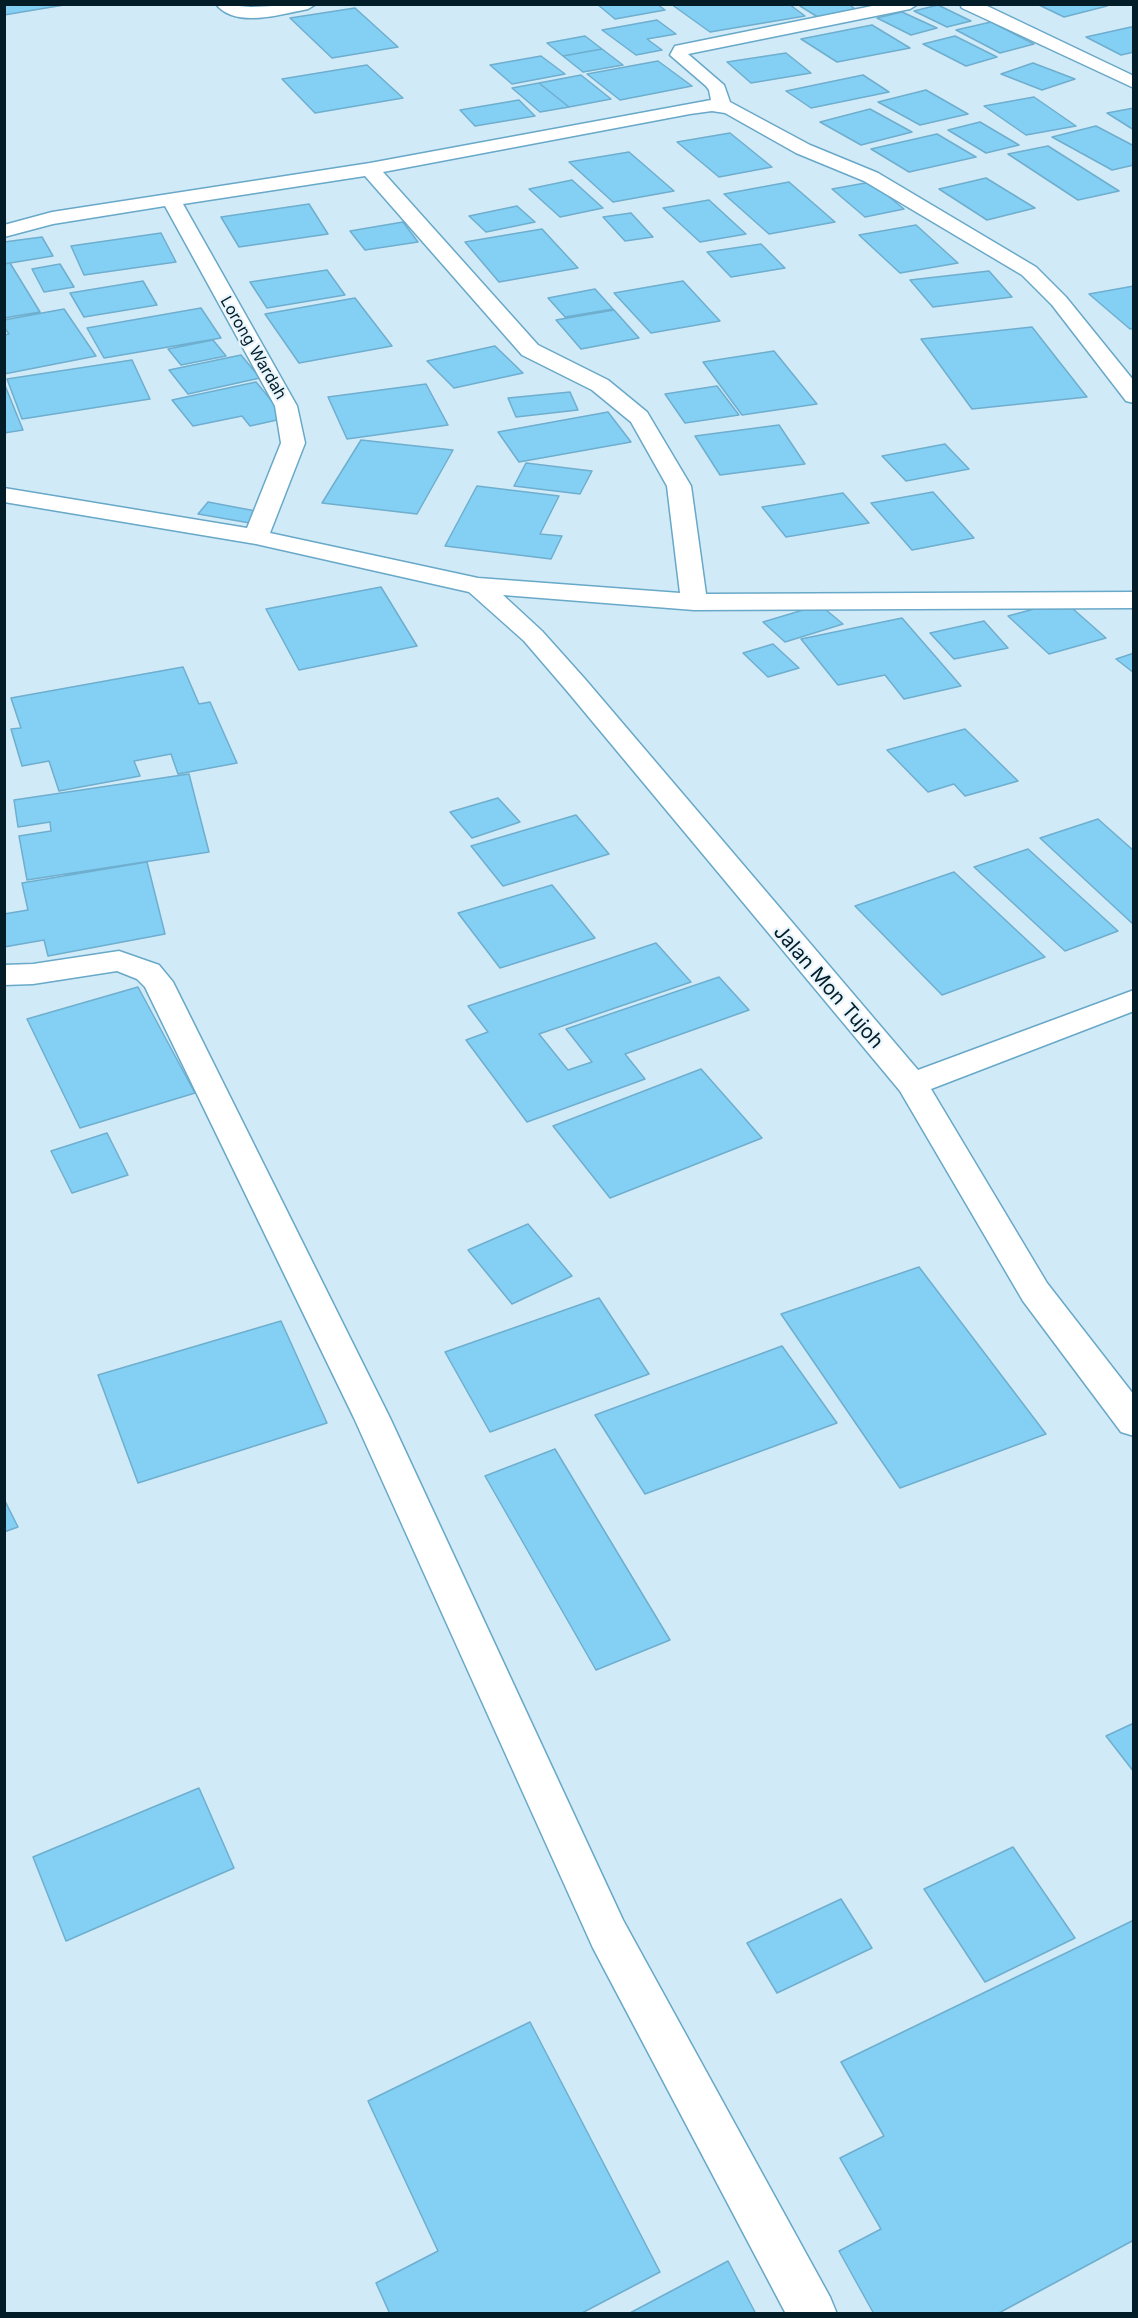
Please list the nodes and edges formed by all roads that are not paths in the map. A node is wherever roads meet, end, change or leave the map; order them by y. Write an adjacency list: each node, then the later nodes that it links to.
1 (224, 4): 2 (street)
2 (308, 4)
3 (910, 4): 6 (street)
4 (968, 4): 5 (street)
5 (1134, 83)
6 (722, 105): 7 (street); 10 (street)
7 (370, 169): 8 (street); 15 (street)
8 (172, 201): 9 (street); 12 (street, Lorong Wardah)
9 (4, 231)
10 (1134, 396)
11 (4, 495): 12 (street)
12 (256, 537): 13 (street)
13 (478, 586): 15 (street); 18 (street, Jalan Mon Tujoh)
14 (1134, 600): 15 (street)
15 (694, 602)
16 (4, 975): 20 (street)
17 (1134, 1000): 18 (street)
18 (912, 1084): 19 (street, Jalan Mon Tujoh)
19 (1134, 1422)
20 (813, 2313)

